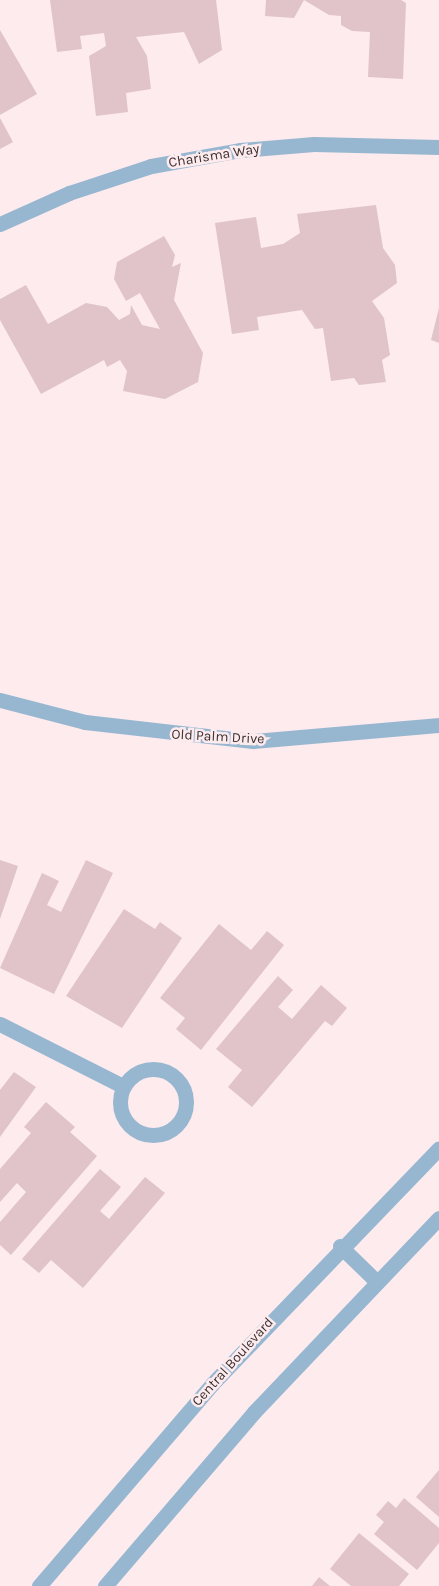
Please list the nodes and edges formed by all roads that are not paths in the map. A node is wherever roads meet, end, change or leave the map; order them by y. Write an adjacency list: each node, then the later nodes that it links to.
1 (439, 148): 2 (street, Charisma Way)
2 (0, 224)
3 (0, 700): 4 (street, Old Palm Drive)
4 (439, 725)
5 (0, 1024): 6 (street)
6 (123, 1086): 6 (street)
7 (439, 1148): 9 (street, Central Boulevard)
8 (439, 1218): 10 (street)
9 (340, 1246): 10 (street); 11 (street, Central Boulevard)
10 (376, 1281): 12 (street)
11 (39, 1586)
12 (105, 1586)

